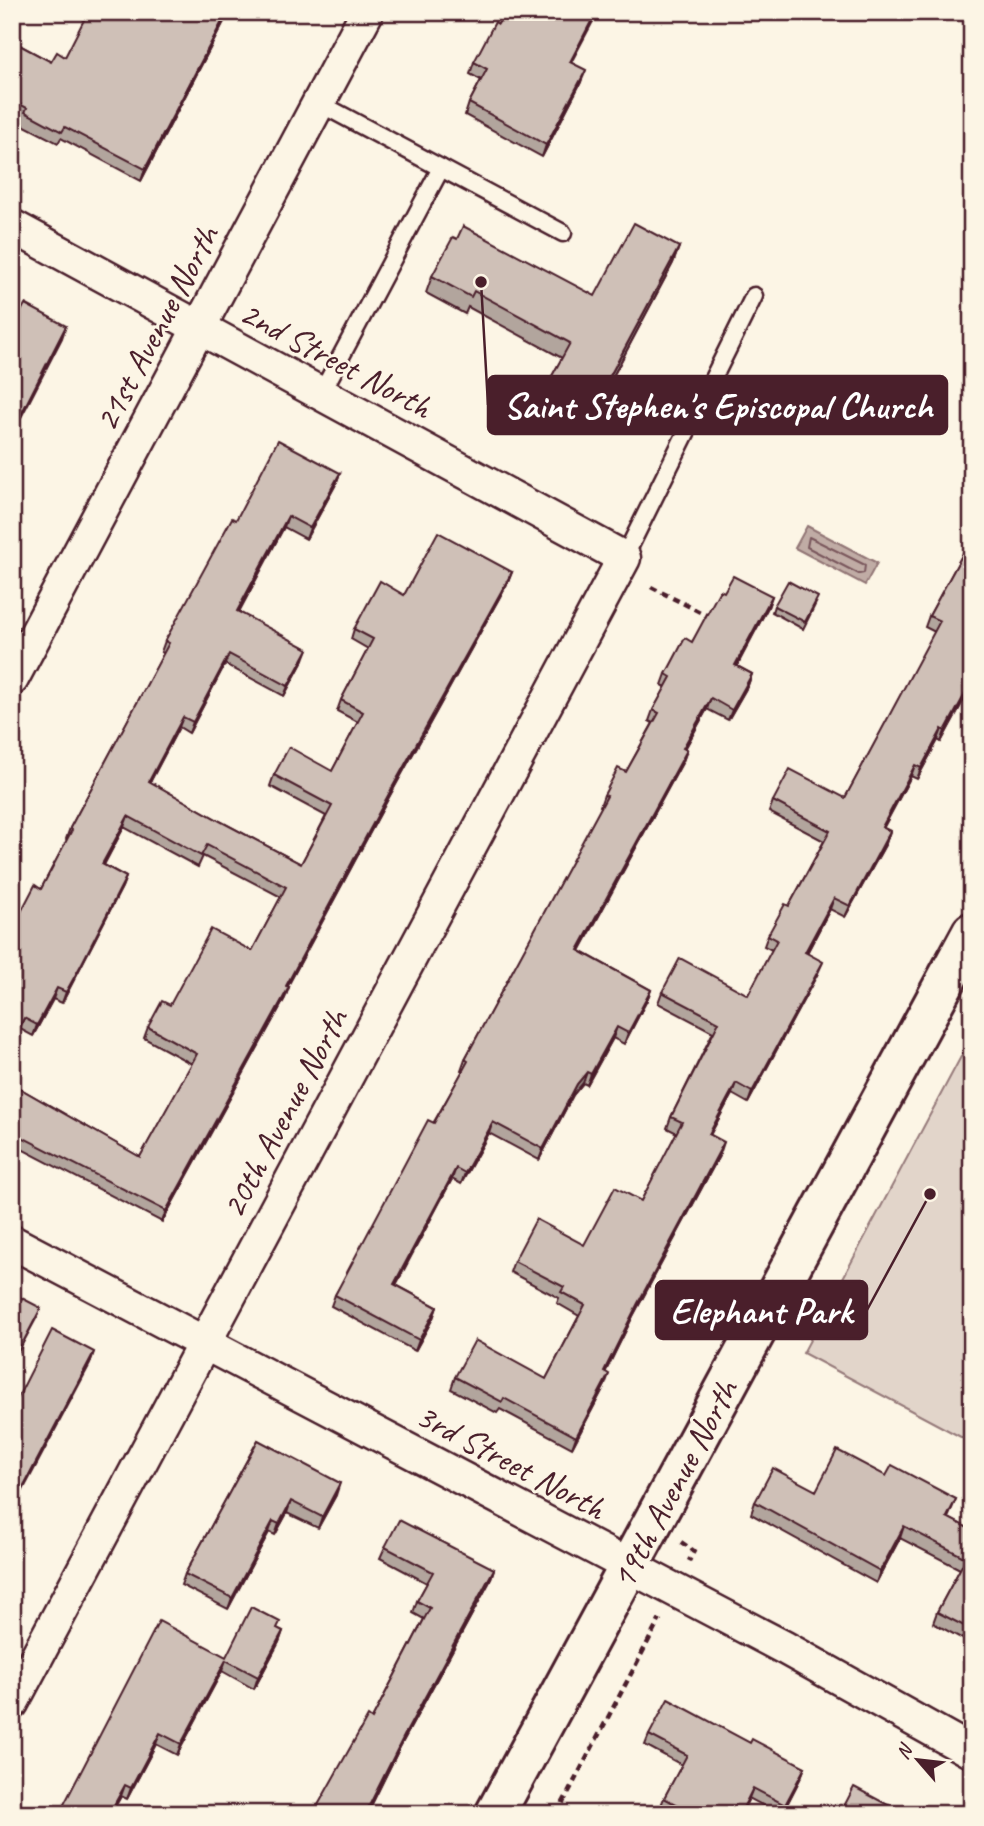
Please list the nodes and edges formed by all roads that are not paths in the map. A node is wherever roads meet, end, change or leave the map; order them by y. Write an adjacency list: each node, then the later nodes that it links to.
1 (367, 12): 2 (street, 21st Avenue North)
2 (319, 103): 3 (lane); 7 (street, 21st Avenue North)
3 (441, 168): 5 (lane); 8 (lane)
4 (12, 226): 7 (street, 2nd Street North)
5 (563, 233)
6 (754, 296): 9 (lane)
7 (199, 328): 8 (street, 2nd Street North); 10 (street, 21st Avenue North)
8 (321, 394): 9 (street, 2nd Street North)
9 (624, 558): 13 (street, 20th Avenue North)
10 (12, 679)
11 (972, 932): 14 (street, 19th Avenue North)
12 (12, 1242): 13 (street, 3rd Street North)
13 (204, 1344): 14 (street, 3rd Street North); 15 (street, 20th Avenue North)
14 (629, 1567): 16 (street, 3rd Street North); 17 (street, 19th Avenue North)
15 (12, 1703)
16 (972, 1752)
17 (495, 1814)

